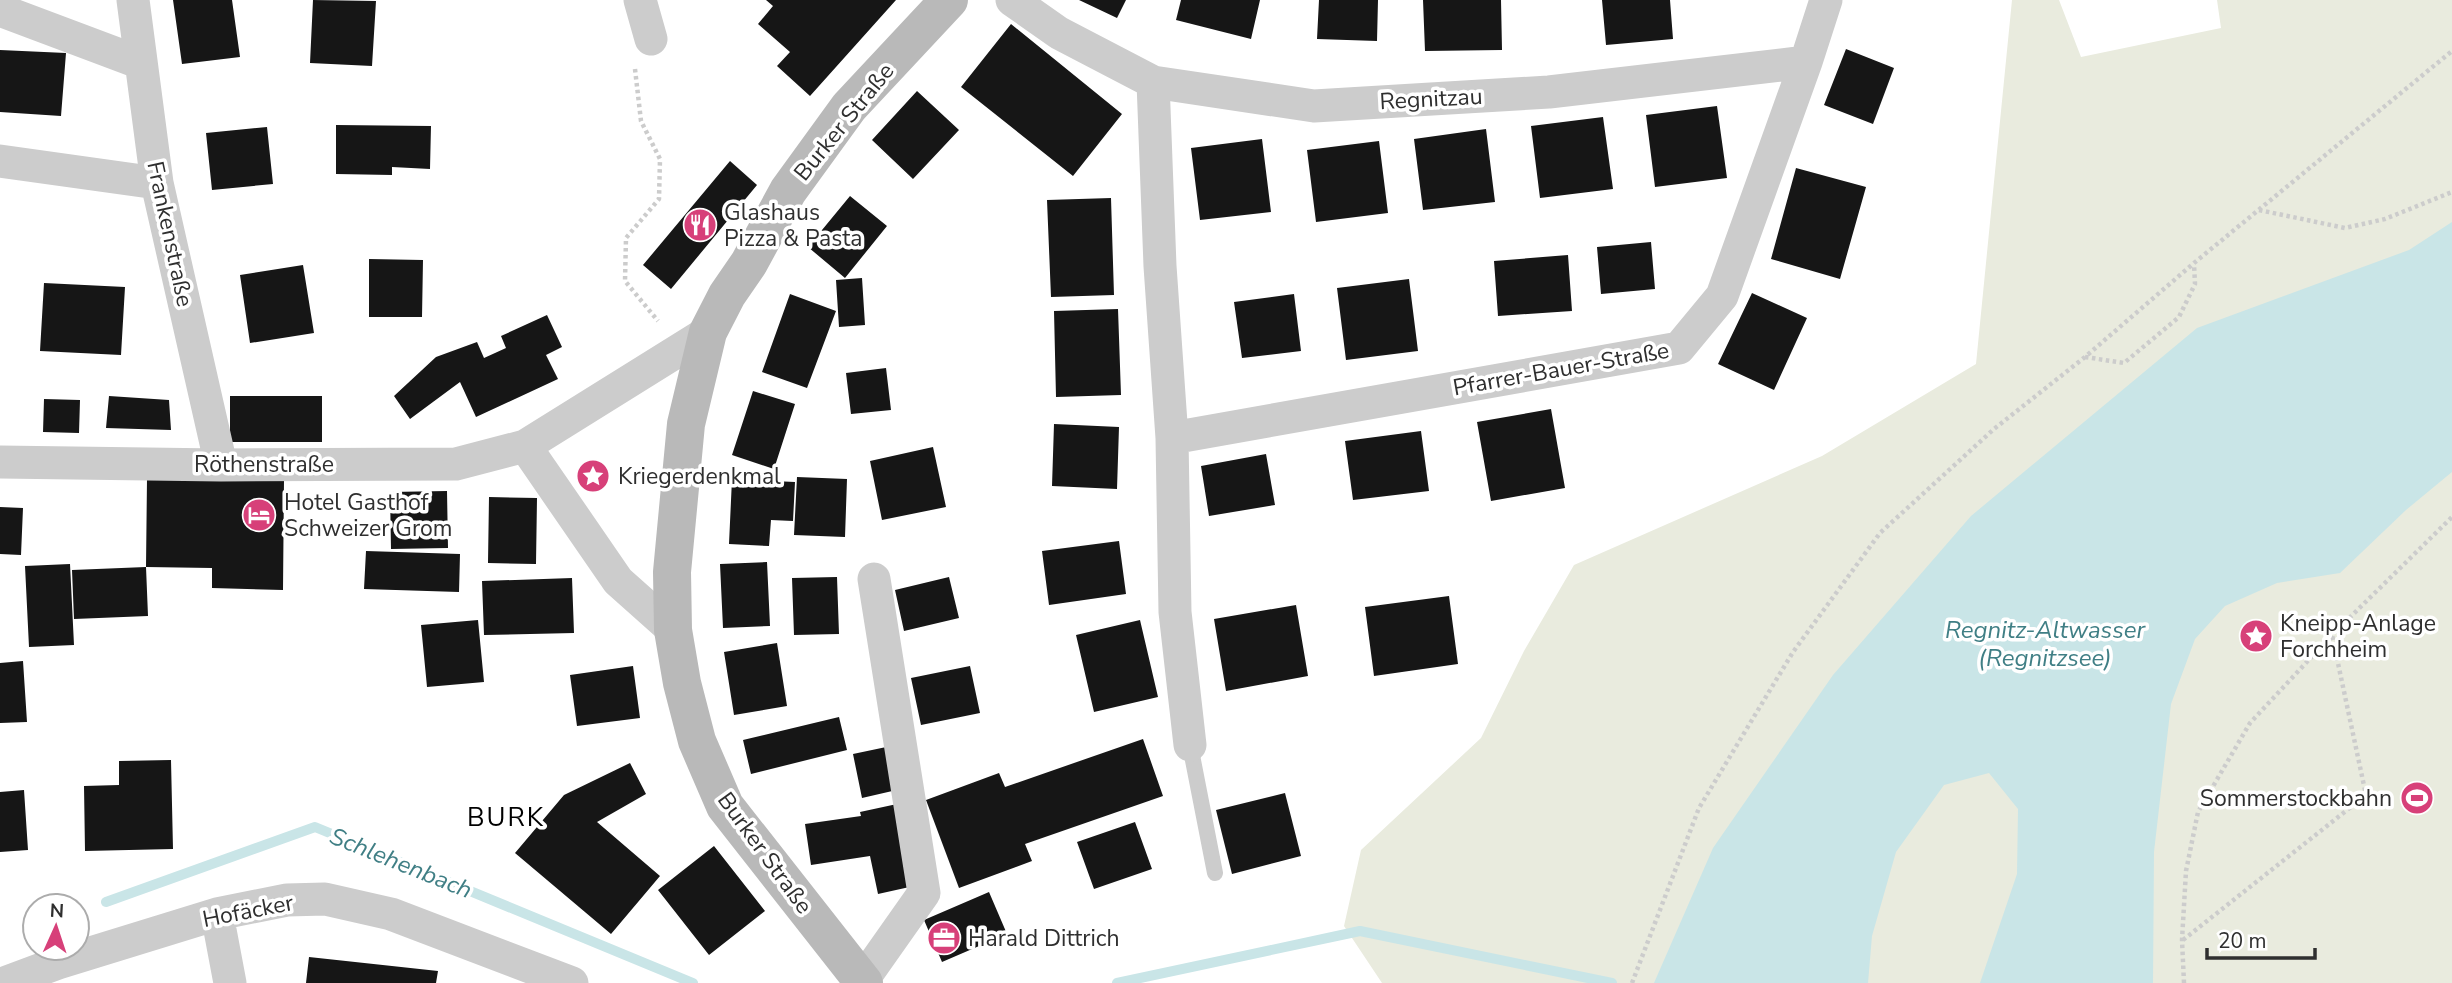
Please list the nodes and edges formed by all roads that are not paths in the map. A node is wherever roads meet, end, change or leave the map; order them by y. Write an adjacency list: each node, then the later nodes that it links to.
1 (132, 0): 9 (street, Frankenstraße)
2 (640, 0): 7 (street)
3 (949, 0): 13 (main road, Burker Straße)
4 (1012, 0): 10 (street, Regnitzau)
5 (1826, 0): 8 (street)
6 (0, 10): 9 (street)
7 (651, 39)
8 (1807, 62): 10 (street, Regnitzau); 14 (street, Pfarrer-Bauer-Straße)
9 (141, 63): 12 (street, Frankenstraße)
10 (1153, 82): 14 (street)
11 (0, 160): 12 (street)
12 (157, 183): 17 (street, Frankenstraße)
13 (694, 340): 15 (street, Röthenstraße); 19 (main road, Burker Straße)
14 (1172, 438): 20 (street)
15 (525, 446): 17 (street, Röthenstraße); 19 (street)
16 (0, 462): 17 (street, Röthenstraße)
17 (222, 465)
18 (874, 579): 23 (street, Burker Straße)
19 (673, 630): 23 (main road, Burker Straße)
20 (1190, 745): 21 (lane)
21 (1215, 873)
22 (217, 914): 24 (street, Hofäcker); 25 (street); 26 (street, Hofäcker)
23 (863, 982)
24 (4, 983)
25 (230, 983)
26 (572, 983)

